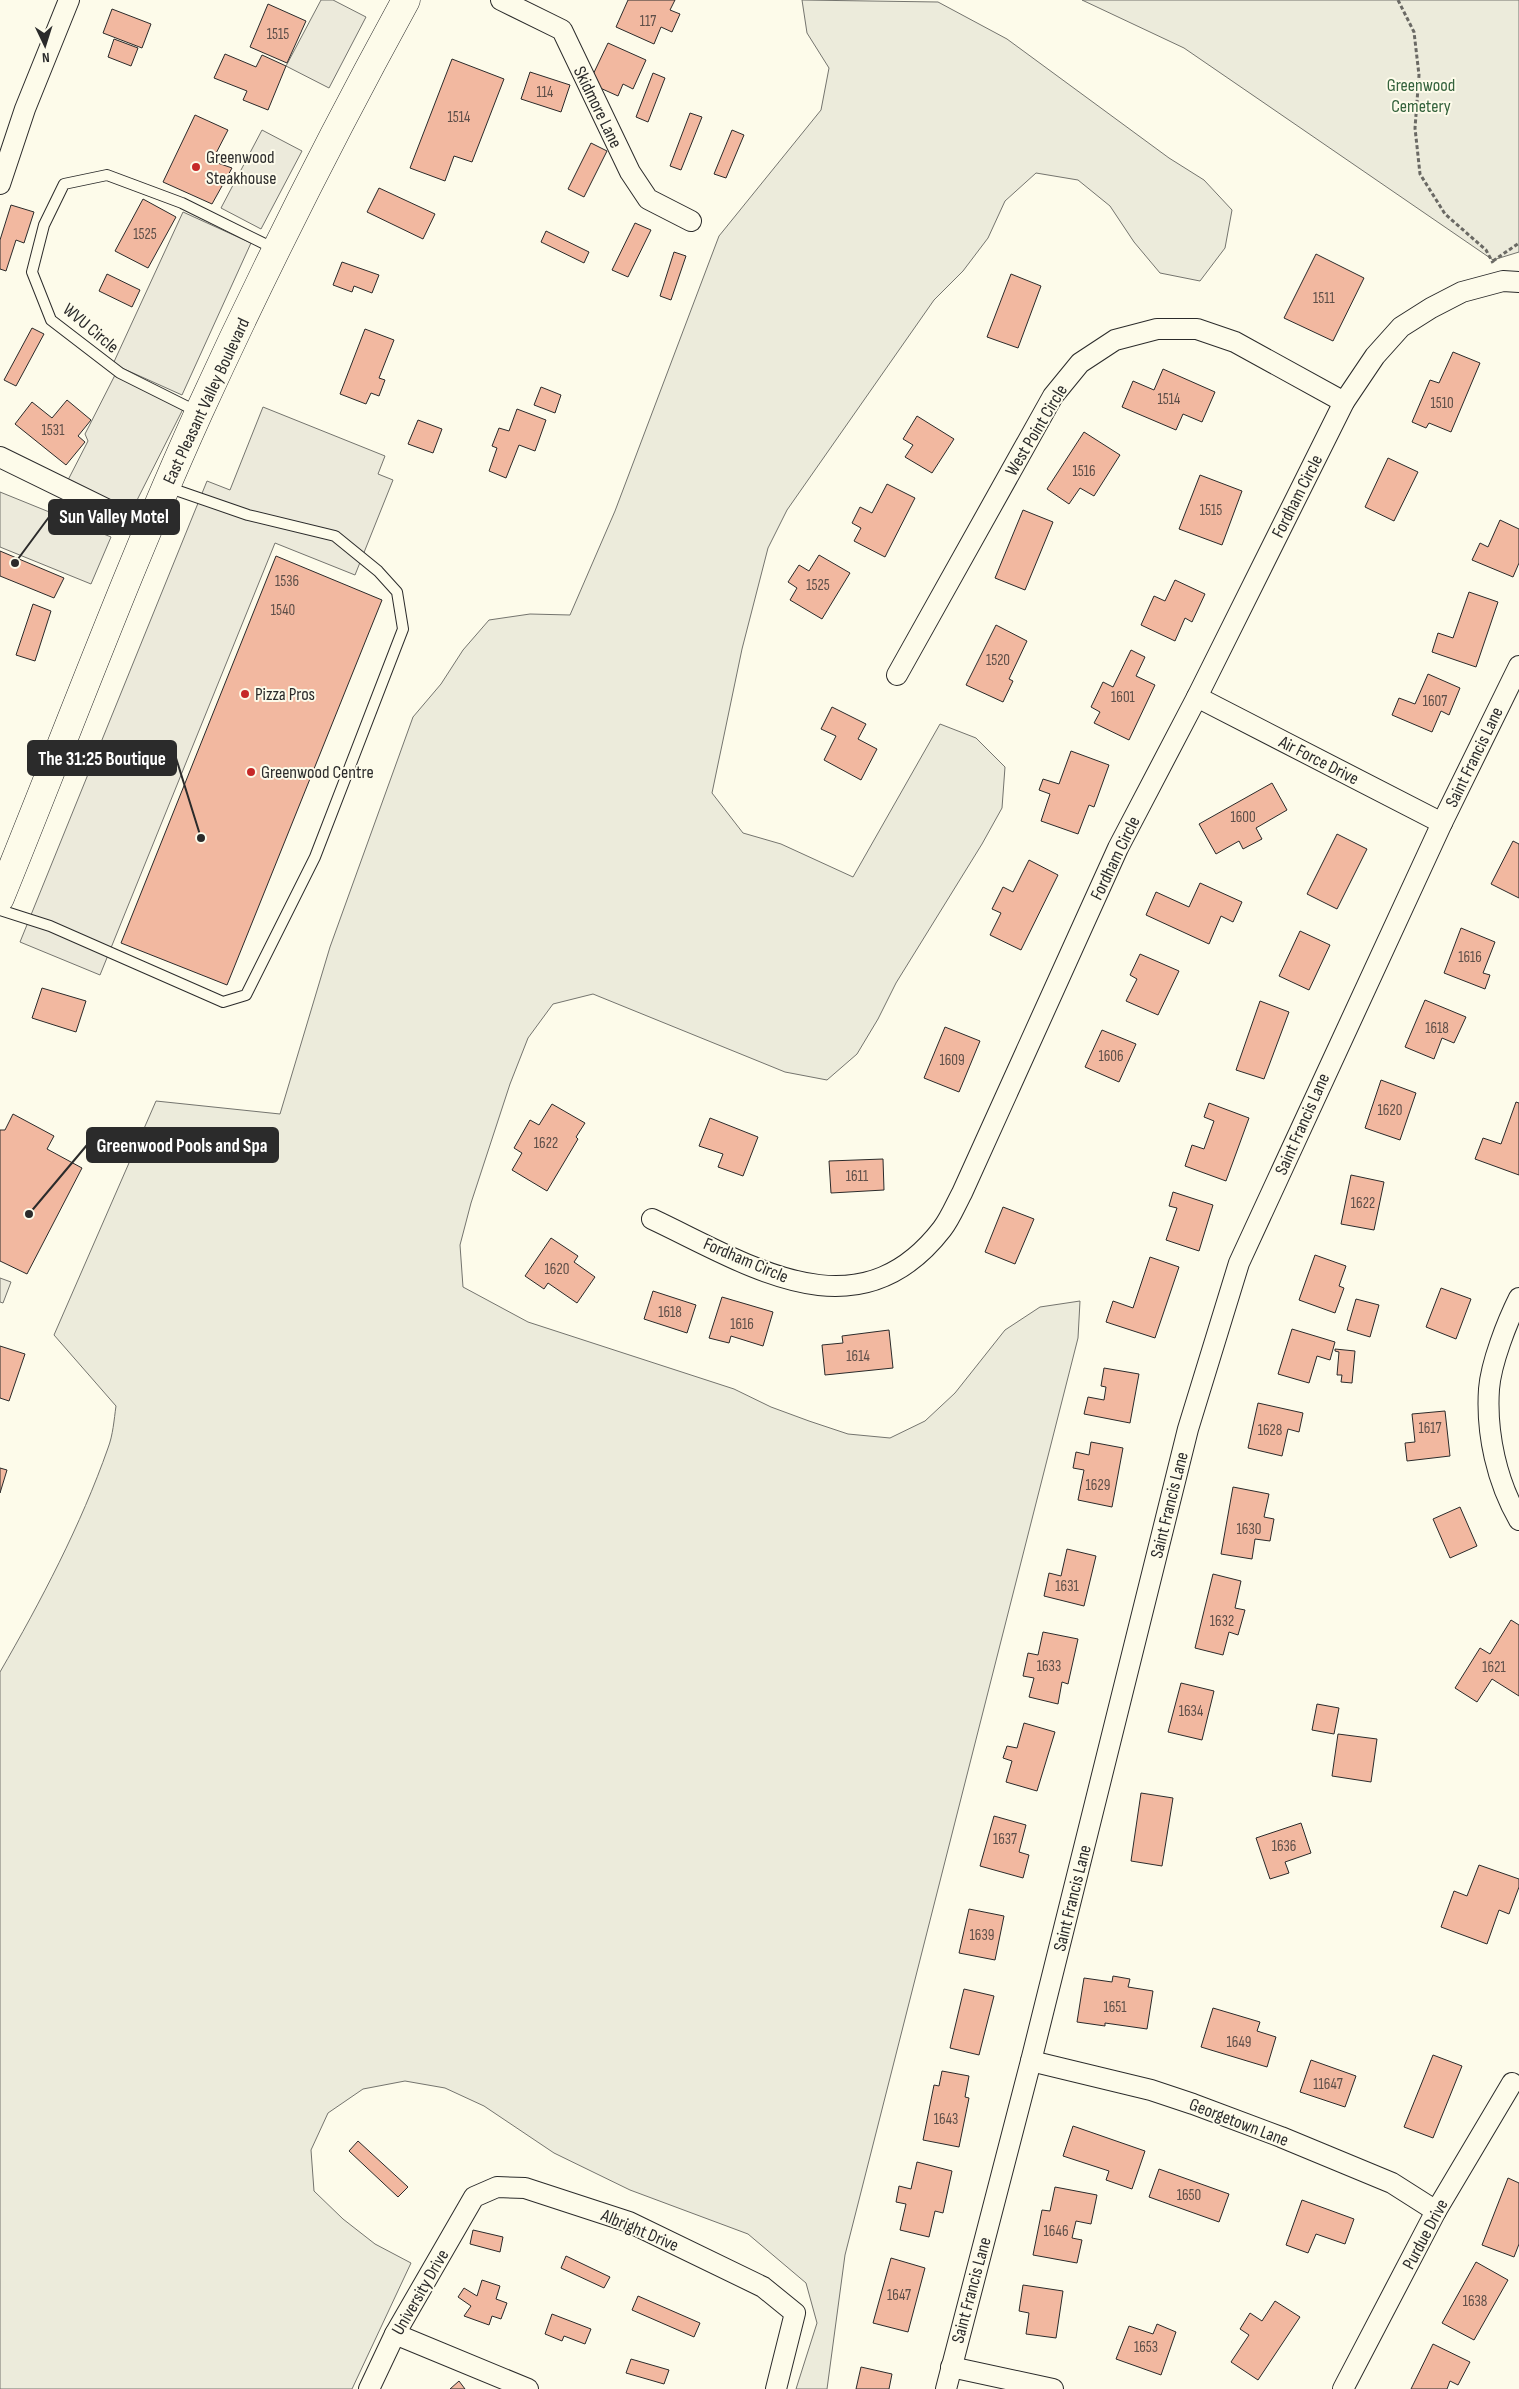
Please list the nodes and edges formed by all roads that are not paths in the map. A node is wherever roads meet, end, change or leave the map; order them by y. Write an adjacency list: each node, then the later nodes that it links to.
1 (69, 0): 4 (street)
2 (406, 0): 6 (main road, East Pleasant Valley Boulevard)
3 (501, 0): 5 (street, Skidmore Lane)
4 (0, 184)
5 (691, 221)
6 (276, 250): 9 (main road, East Pleasant Valley Boulevard); 9 (lane, WVU Circle)
7 (1511, 281): 8 (street, Fordham Circle)
8 (1344, 402): 14 (street, West Point Circle); 15 (street, Fordham Circle)
9 (199, 413): 11 (main road, East Pleasant Valley Boulevard)
10 (0, 457): 12 (street)
11 (167, 487): 12 (main road, East Pleasant Valley Boulevard); 18 (lane)
12 (149, 530): 17 (main road, East Pleasant Valley Boulevard)
13 (1519, 666): 16 (street, Saint Francis Lane)
14 (897, 675)
15 (1197, 697): 16 (street, Air Force Drive); 19 (street, Fordham Circle)
16 (1442, 823): 22 (street, Saint Francis Lane)
17 (0, 898)
18 (0, 910)
19 (652, 1219)
20 (1519, 1298): 21 (street)
21 (1519, 1520)
22 (1031, 2061): 25 (street, Georgetown Lane); 27 (street, Saint Francis Lane)
23 (1512, 2083): 25 (street, Purdue Drive)
24 (474, 2197): 26 (street, University Drive); 30 (street, Albright Drive)
25 (1436, 2211): 33 (street, Purdue Drive)
26 (395, 2334): 28 (street, University Drive); 29 (street)
27 (951, 2367): 31 (street, Saint Francis Lane); 32 (street)
28 (369, 2389)
29 (528, 2389)
30 (776, 2389)
31 (946, 2389)
32 (1053, 2389)
33 (1343, 2389)

